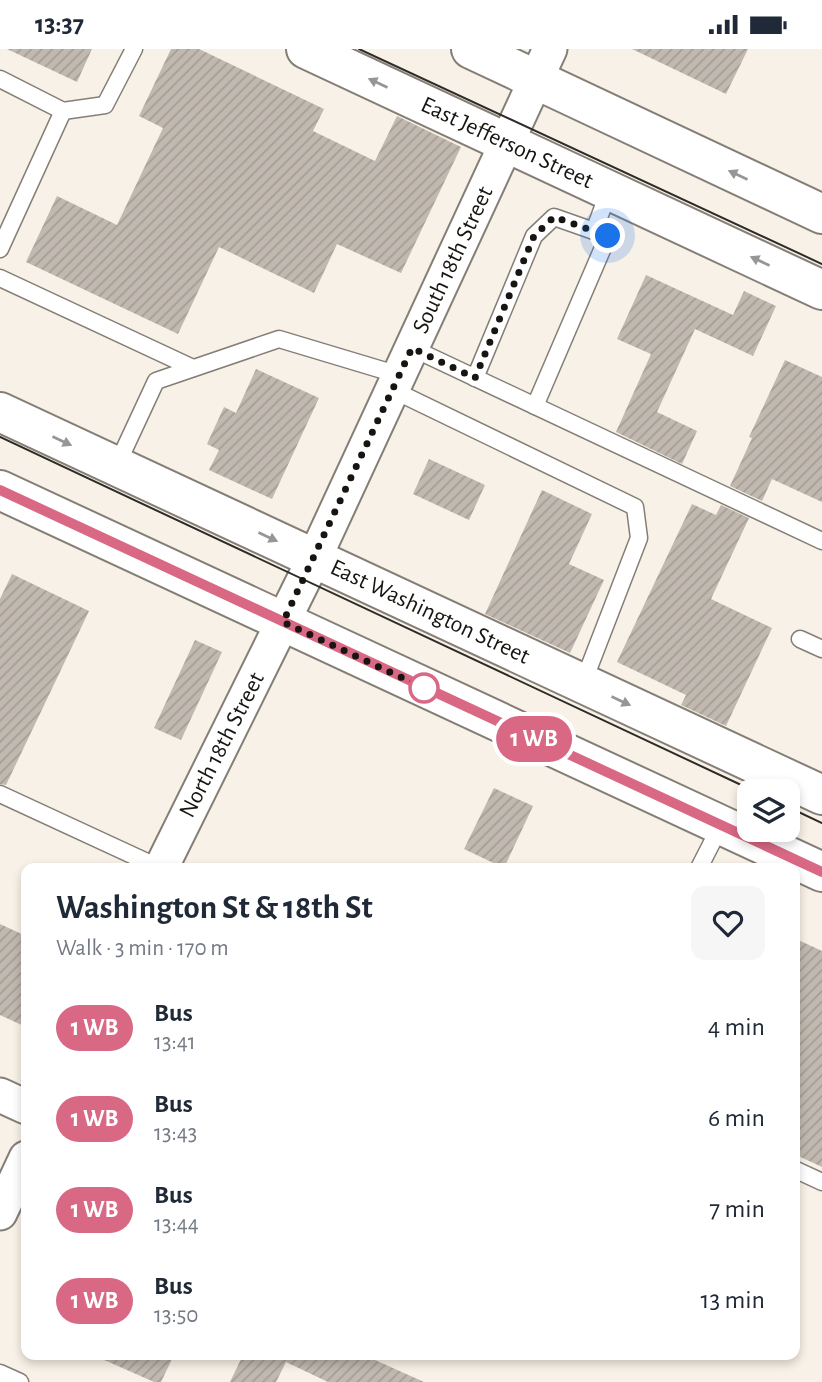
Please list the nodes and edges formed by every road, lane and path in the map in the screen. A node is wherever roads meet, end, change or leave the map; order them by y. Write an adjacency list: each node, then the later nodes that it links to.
1 (134, 49): 6 (lane)
2 (306, 49): 7 (main road, East Jefferson Street, one-way to 2)
3 (471, 49): 4 (main road)
4 (543, 64): 7 (street, South 18th Street); 9 (main road, one-way to 4)
5 (0, 79): 6 (lane)
6 (63, 111): 11 (lane)
7 (506, 143): 8 (main road, East Jefferson Street); 15 (street, South 18th Street)
8 (609, 191): 10 (lane); 13 (main road, East Jefferson Street, one-way to 8)
9 (822, 214)
10 (594, 231): 16 (lane); 17 (lane)
11 (0, 249)
12 (0, 278): 14 (lane)
13 (822, 290)
14 (193, 368): 15 (lane); 19 (lane)
15 (401, 371): 16 (lane); 22 (street, South 18th Street); 26 (lane)
16 (475, 378): 17 (lane)
17 (536, 406): 21 (lane)
18 (0, 412): 19 (main road, East Washington Street, one-way to 19)
19 (116, 467): 22 (main road, East Washington Street, one-way to 22)
20 (0, 490): 23 (main road)
21 (822, 541)
22 (314, 559): 23 (street, South 18th Street); 26 (main road, East Washington Street)
23 (283, 622): 29 (main road); 31 (street, North 18th Street)
24 (800, 639): 25 (lane)
25 (822, 649)
26 (583, 683): 28 (main road, East Washington Street, one-way to 28)
27 (0, 795): 30 (lane)
28 (822, 795)
29 (721, 825): 32 (lane); 33 (main road)
30 (149, 863)
31 (162, 863)
32 (702, 863)
33 (822, 872)
34 (0, 1095): 35 (street)
35 (21, 1105)
36 (21, 1169): 39 (street)
37 (800, 1172): 38 (lane)
38 (822, 1182)
39 (0, 1213)
40 (0, 1373): 41 (lane)
41 (20, 1382)

